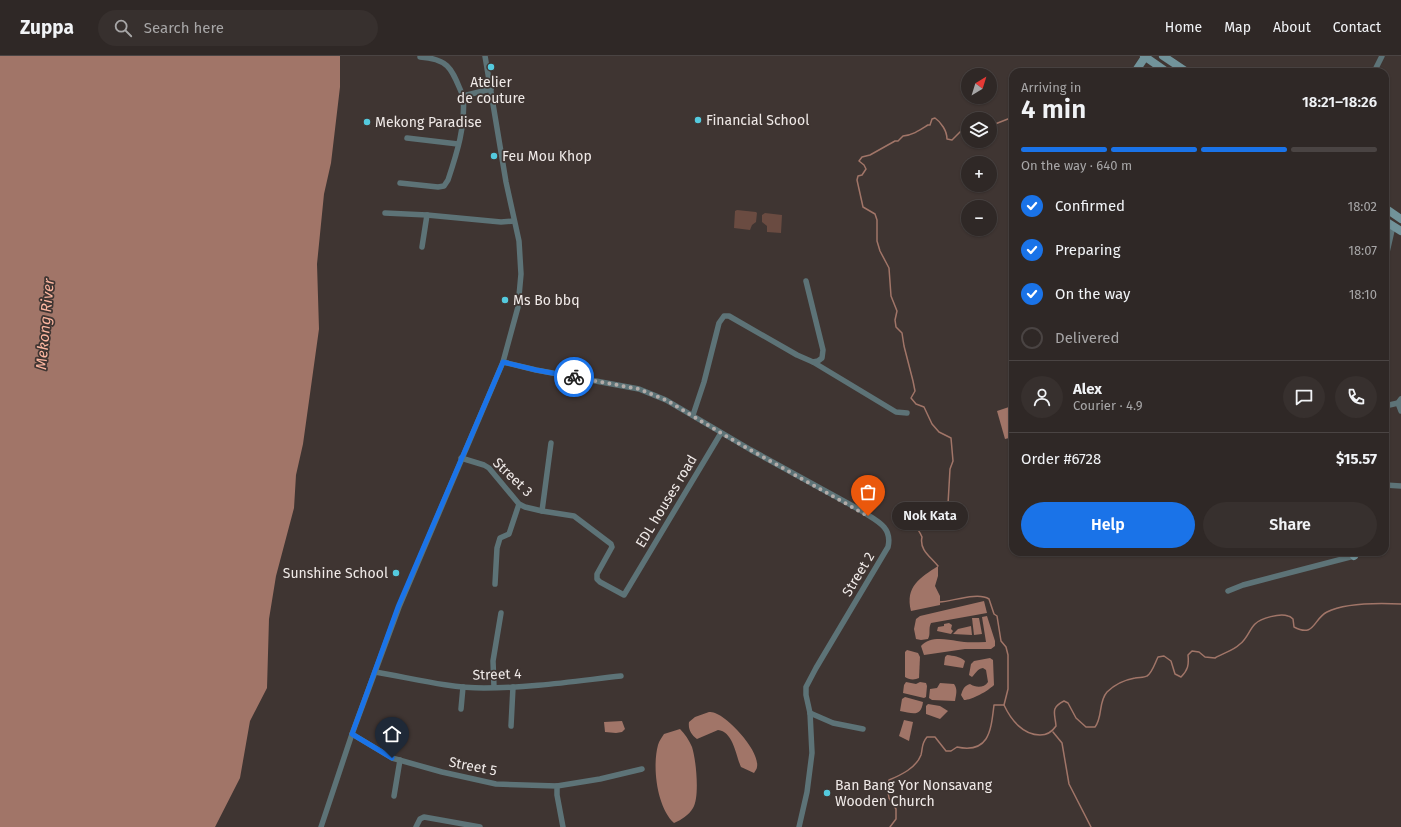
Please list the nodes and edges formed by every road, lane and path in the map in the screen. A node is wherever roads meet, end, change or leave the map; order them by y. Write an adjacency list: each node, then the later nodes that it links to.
1 (485, 56): 10 (street)
2 (1145, 56): 6 (street); 7 (street)
3 (1163, 56): 8 (street)
4 (1382, 56): 9 (street)
5 (420, 57): 11 (street)
6 (1138, 68)
7 (1162, 68)
8 (1181, 68)
9 (1376, 68)
10 (491, 89): 11 (street); 19 (street)
11 (463, 96): 13 (street)
12 (407, 138): 13 (street)
13 (458, 144): 14 (street)
14 (400, 183)
15 (1389, 210): 18 (street)
16 (385, 213): 17 (street)
17 (427, 215): 19 (street); 24 (street)
18 (1401, 218)
19 (514, 221): 26 (street)
20 (1389, 224): 21 (street)
21 (1393, 226): 22 (street); 23 (street)
22 (1401, 231)
23 (1389, 244)
24 (422, 247)
25 (806, 281): 27 (street)
26 (503, 362): 32 (street, Street 2); 35 (street)
27 (813, 362): 31 (street); 32 (street)
28 (1399, 401): 29 (street); 30 (street)
29 (1389, 405)
30 (1401, 412)
31 (907, 413)
32 (693, 415): 33 (street, Street 2)
33 (721, 433): 43 (street, EDL houses road); 51 (street, Street 2)
34 (551, 443): 39 (street)
35 (461, 458): 38 (street, Street 3); 45 (street)
36 (1389, 485): 37 (street)
37 (1401, 486)
38 (519, 504): 39 (street, Street 3); 41 (street)
39 (542, 511): 43 (street, Street 3)
40 (1346, 556): 42 (street)
41 (495, 584)
42 (1228, 591)
43 (624, 594)
44 (501, 613): 48 (street)
45 (375, 672): 47 (street, Street 4); 54 (street)
46 (621, 676): 49 (street, Street 4)
47 (463, 687): 48 (street, Street 4); 50 (street)
48 (494, 687): 49 (street, Street 4)
49 (513, 687): 52 (street)
50 (461, 709)
51 (810, 714): 53 (street); 63 (street, Street 2)
52 (511, 726)
53 (863, 729)
54 (352, 734): 55 (street, Street 5); 59 (street)
55 (400, 760): 57 (street, Street 5); 58 (street)
56 (642, 769): 57 (street, Street 5)
57 (557, 786): 62 (street)
58 (394, 796)
59 (321, 827)
60 (416, 827): 61 (street)
61 (480, 827)
62 (564, 827)
63 (799, 827)

